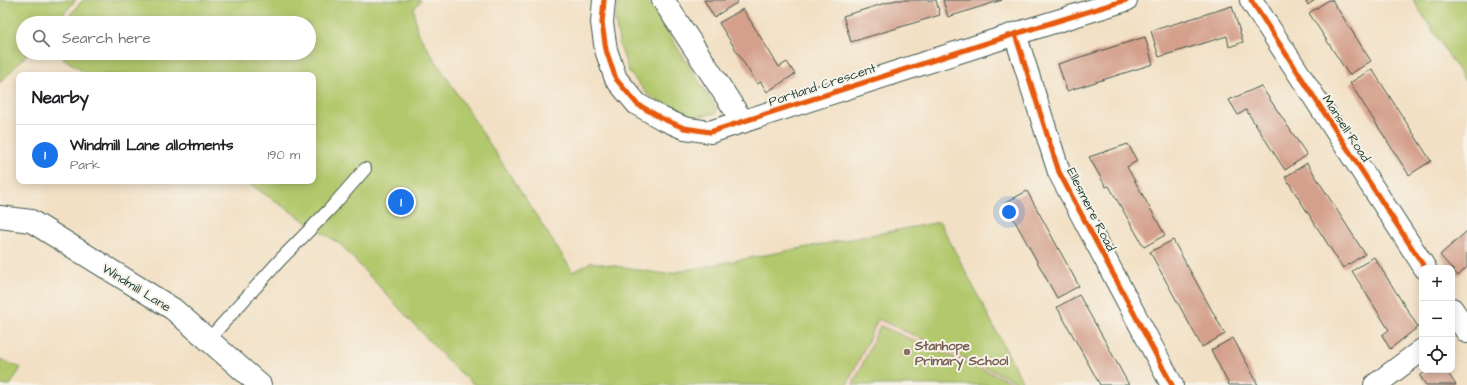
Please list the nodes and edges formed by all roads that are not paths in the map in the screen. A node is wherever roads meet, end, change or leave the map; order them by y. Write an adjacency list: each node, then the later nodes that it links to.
1 (604, 0): 6 (street, Portland Crescent)
2 (663, 0): 6 (street)
3 (1126, 0): 5 (street, Portland Crescent)
4 (1251, 0): 9 (street, Mansell Road)
5 (1015, 34): 6 (street, Portland Crescent); 13 (street, Ellesmere Road)
6 (742, 122)
7 (365, 169): 10 (lane)
8 (0, 217): 10 (street, Windmill Lane)
9 (1424, 265)
10 (208, 340): 12 (street, Windmill Lane)
11 (1419, 352): 14 (street)
12 (260, 385)
13 (1172, 385)
14 (1375, 385)

